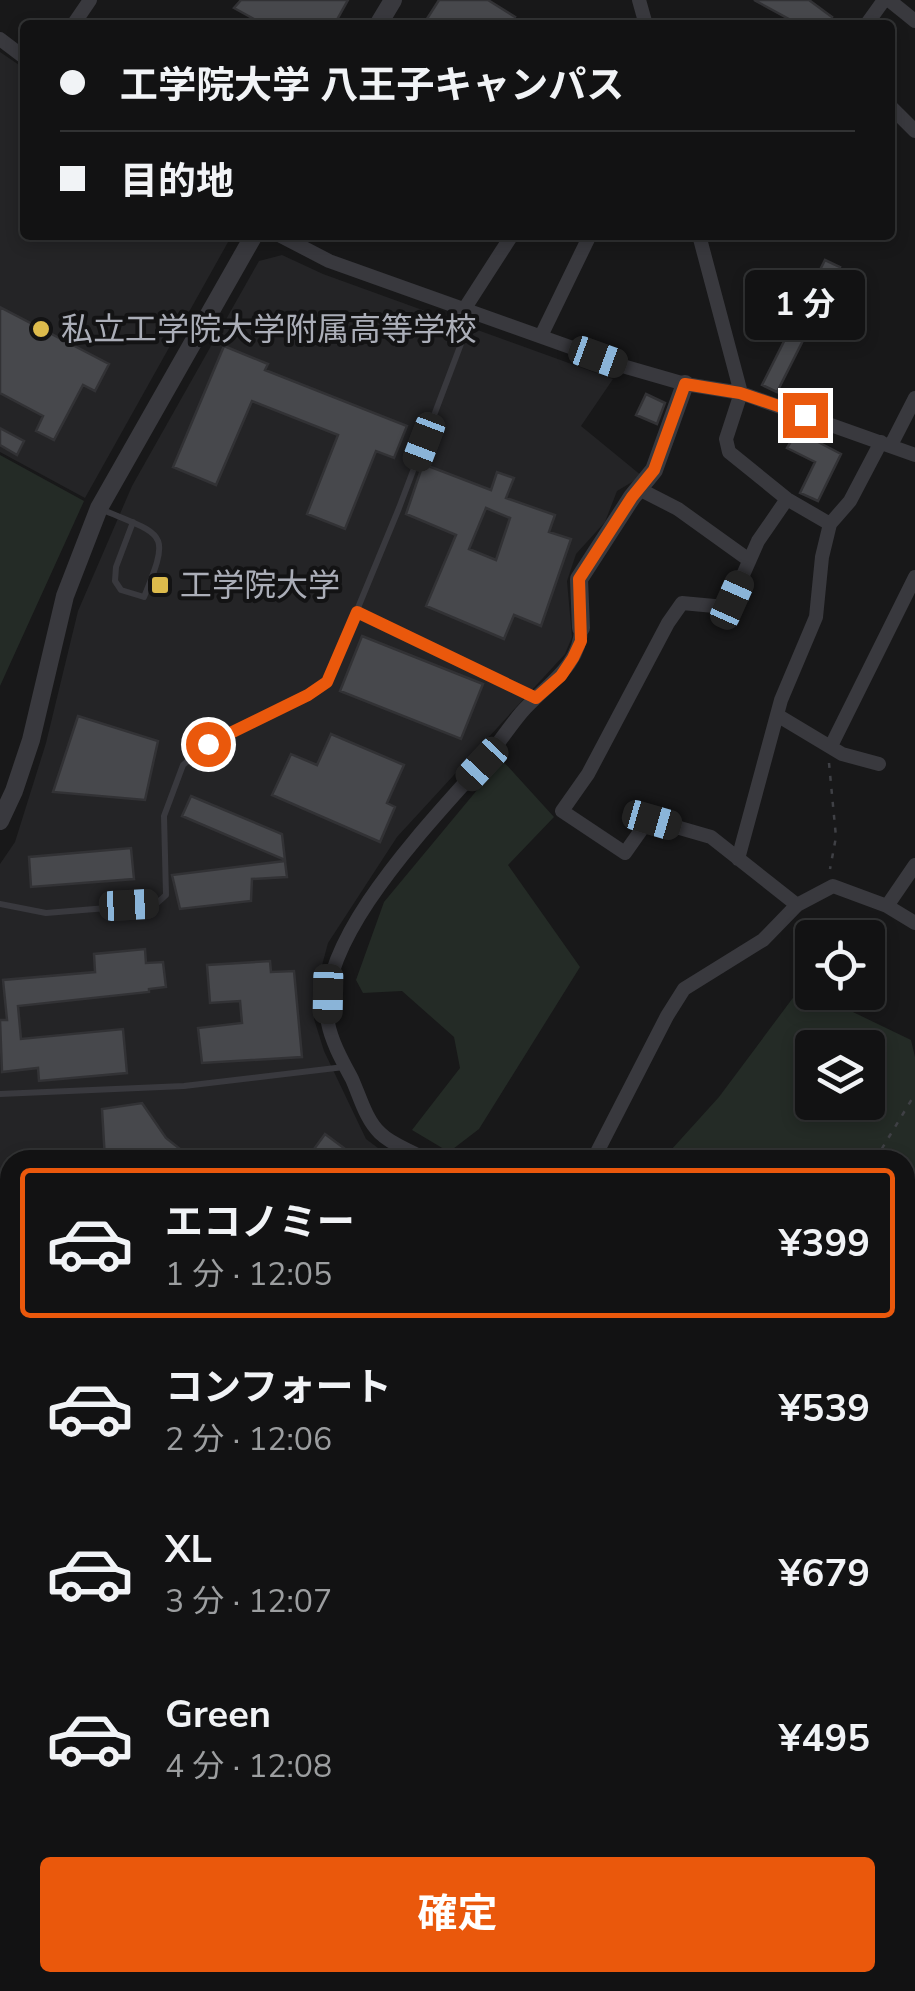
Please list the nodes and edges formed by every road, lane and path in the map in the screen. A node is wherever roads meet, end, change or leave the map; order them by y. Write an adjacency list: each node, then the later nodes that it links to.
1 (886, 0): 2 (street); 3 (street)
2 (870, 20)
3 (915, 21)
4 (0, 39): 5 (street)
5 (20, 54)
6 (895, 111): 7 (street)
7 (915, 132)
8 (251, 240): 22 (street)
9 (289, 240): 13 (street)
10 (509, 240): 13 (street)
11 (588, 240): 14 (street)
12 (700, 240): 16 (street)
13 (469, 309): 14 (street); 27 (lane)
14 (541, 336): 15 (street)
15 (685, 384): 16 (street); 20 (street)
16 (740, 393): 18 (street); 21 (street)
17 (915, 398): 18 (street)
18 (886, 444): 19 (street); 24 (street)
19 (915, 455)
20 (640, 489): 25 (street); 28 (street)
21 (786, 499): 24 (street); 25 (street)
22 (100, 508): 23 (lane); 33 (street)
23 (133, 522): 23 (lane)
24 (830, 524): 30 (street)
25 (749, 560): 34 (street)
26 (915, 577): 31 (street)
27 (357, 612): 29 (lane); 37 (lane)
28 (581, 628): 29 (street)
29 (536, 698): 41 (street)
30 (777, 716): 31 (street); 34 (street)
31 (831, 746): 32 (street); 36 (path)
32 (879, 764)
33 (0, 821)
34 (738, 859): 38 (street)
35 (915, 865): 39 (street)
36 (834, 886): 38 (street); 39 (street)
37 (0, 904)
38 (797, 905): 45 (street)
39 (887, 906): 40 (street)
40 (915, 924)
41 (346, 1067): 42 (lane); 44 (street)
42 (0, 1094)
43 (915, 1094): 46 (path)
44 (409, 1150)
45 (597, 1150)
46 (881, 1150)

